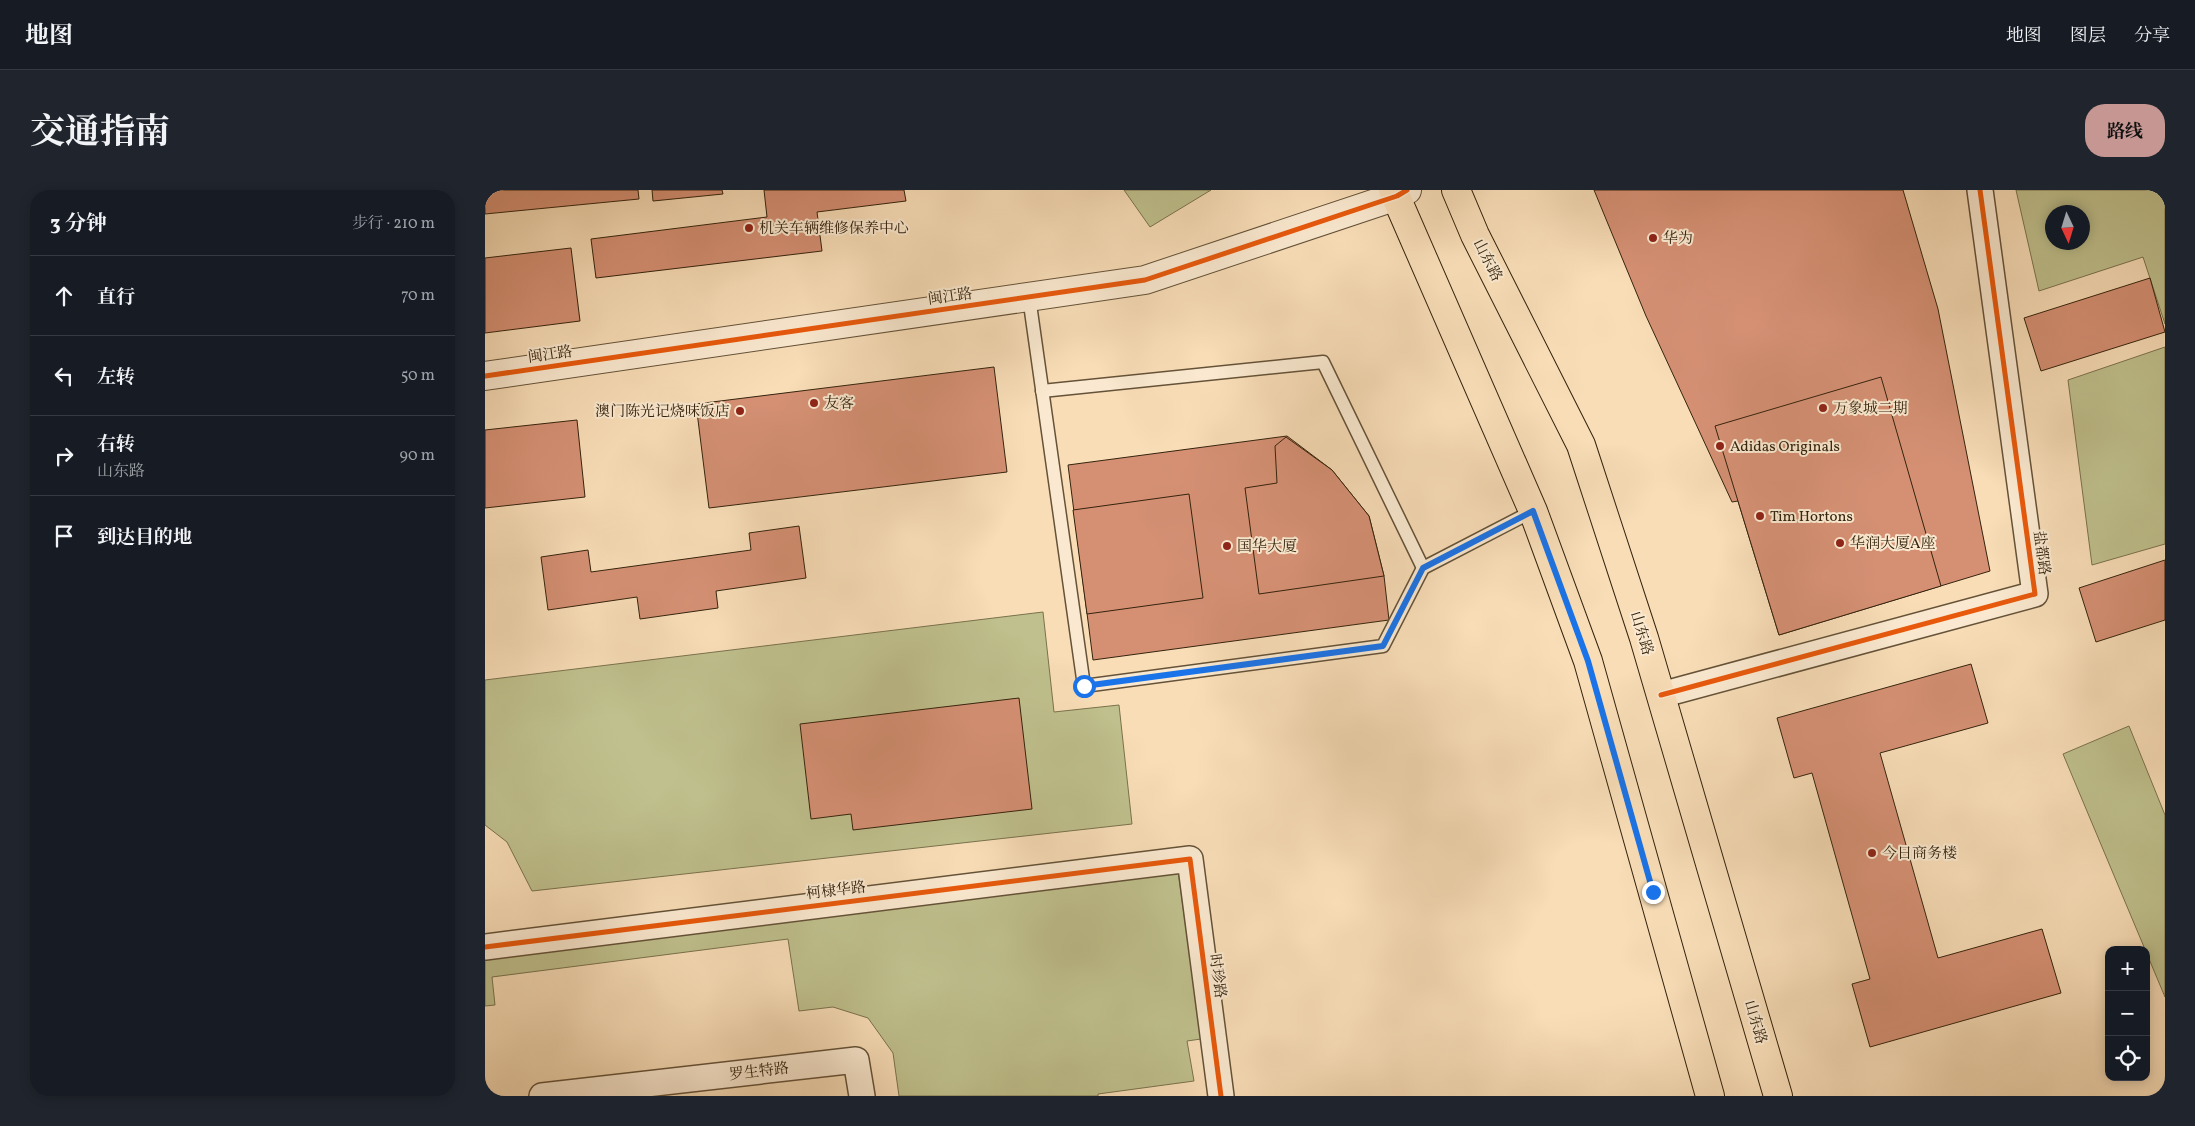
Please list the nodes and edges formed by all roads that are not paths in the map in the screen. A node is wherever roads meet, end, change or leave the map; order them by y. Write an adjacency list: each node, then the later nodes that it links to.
1 (1456, 190): 9 (main road, 山东路)
2 (1980, 190): 9 (street, 盐都路)
3 (1399, 192): 4 (street, 闽江路); 7 (main road)
4 (1029, 298): 5 (street, 闽江路); 6 (lane)
5 (485, 376)
6 (1042, 391): 8 (lane); 8 (lane)
7 (1533, 511): 8 (lane); 15 (main road)
8 (1423, 568)
9 (1661, 695): 16 (main road, 山东路)
10 (1190, 859): 11 (street, 柯棣华路); 14 (street, 时珍路)
11 (485, 947)
12 (542, 1096): 13 (street, 罗生特路)
13 (862, 1096)
14 (1221, 1096)
15 (1710, 1096)
16 (1778, 1096)

